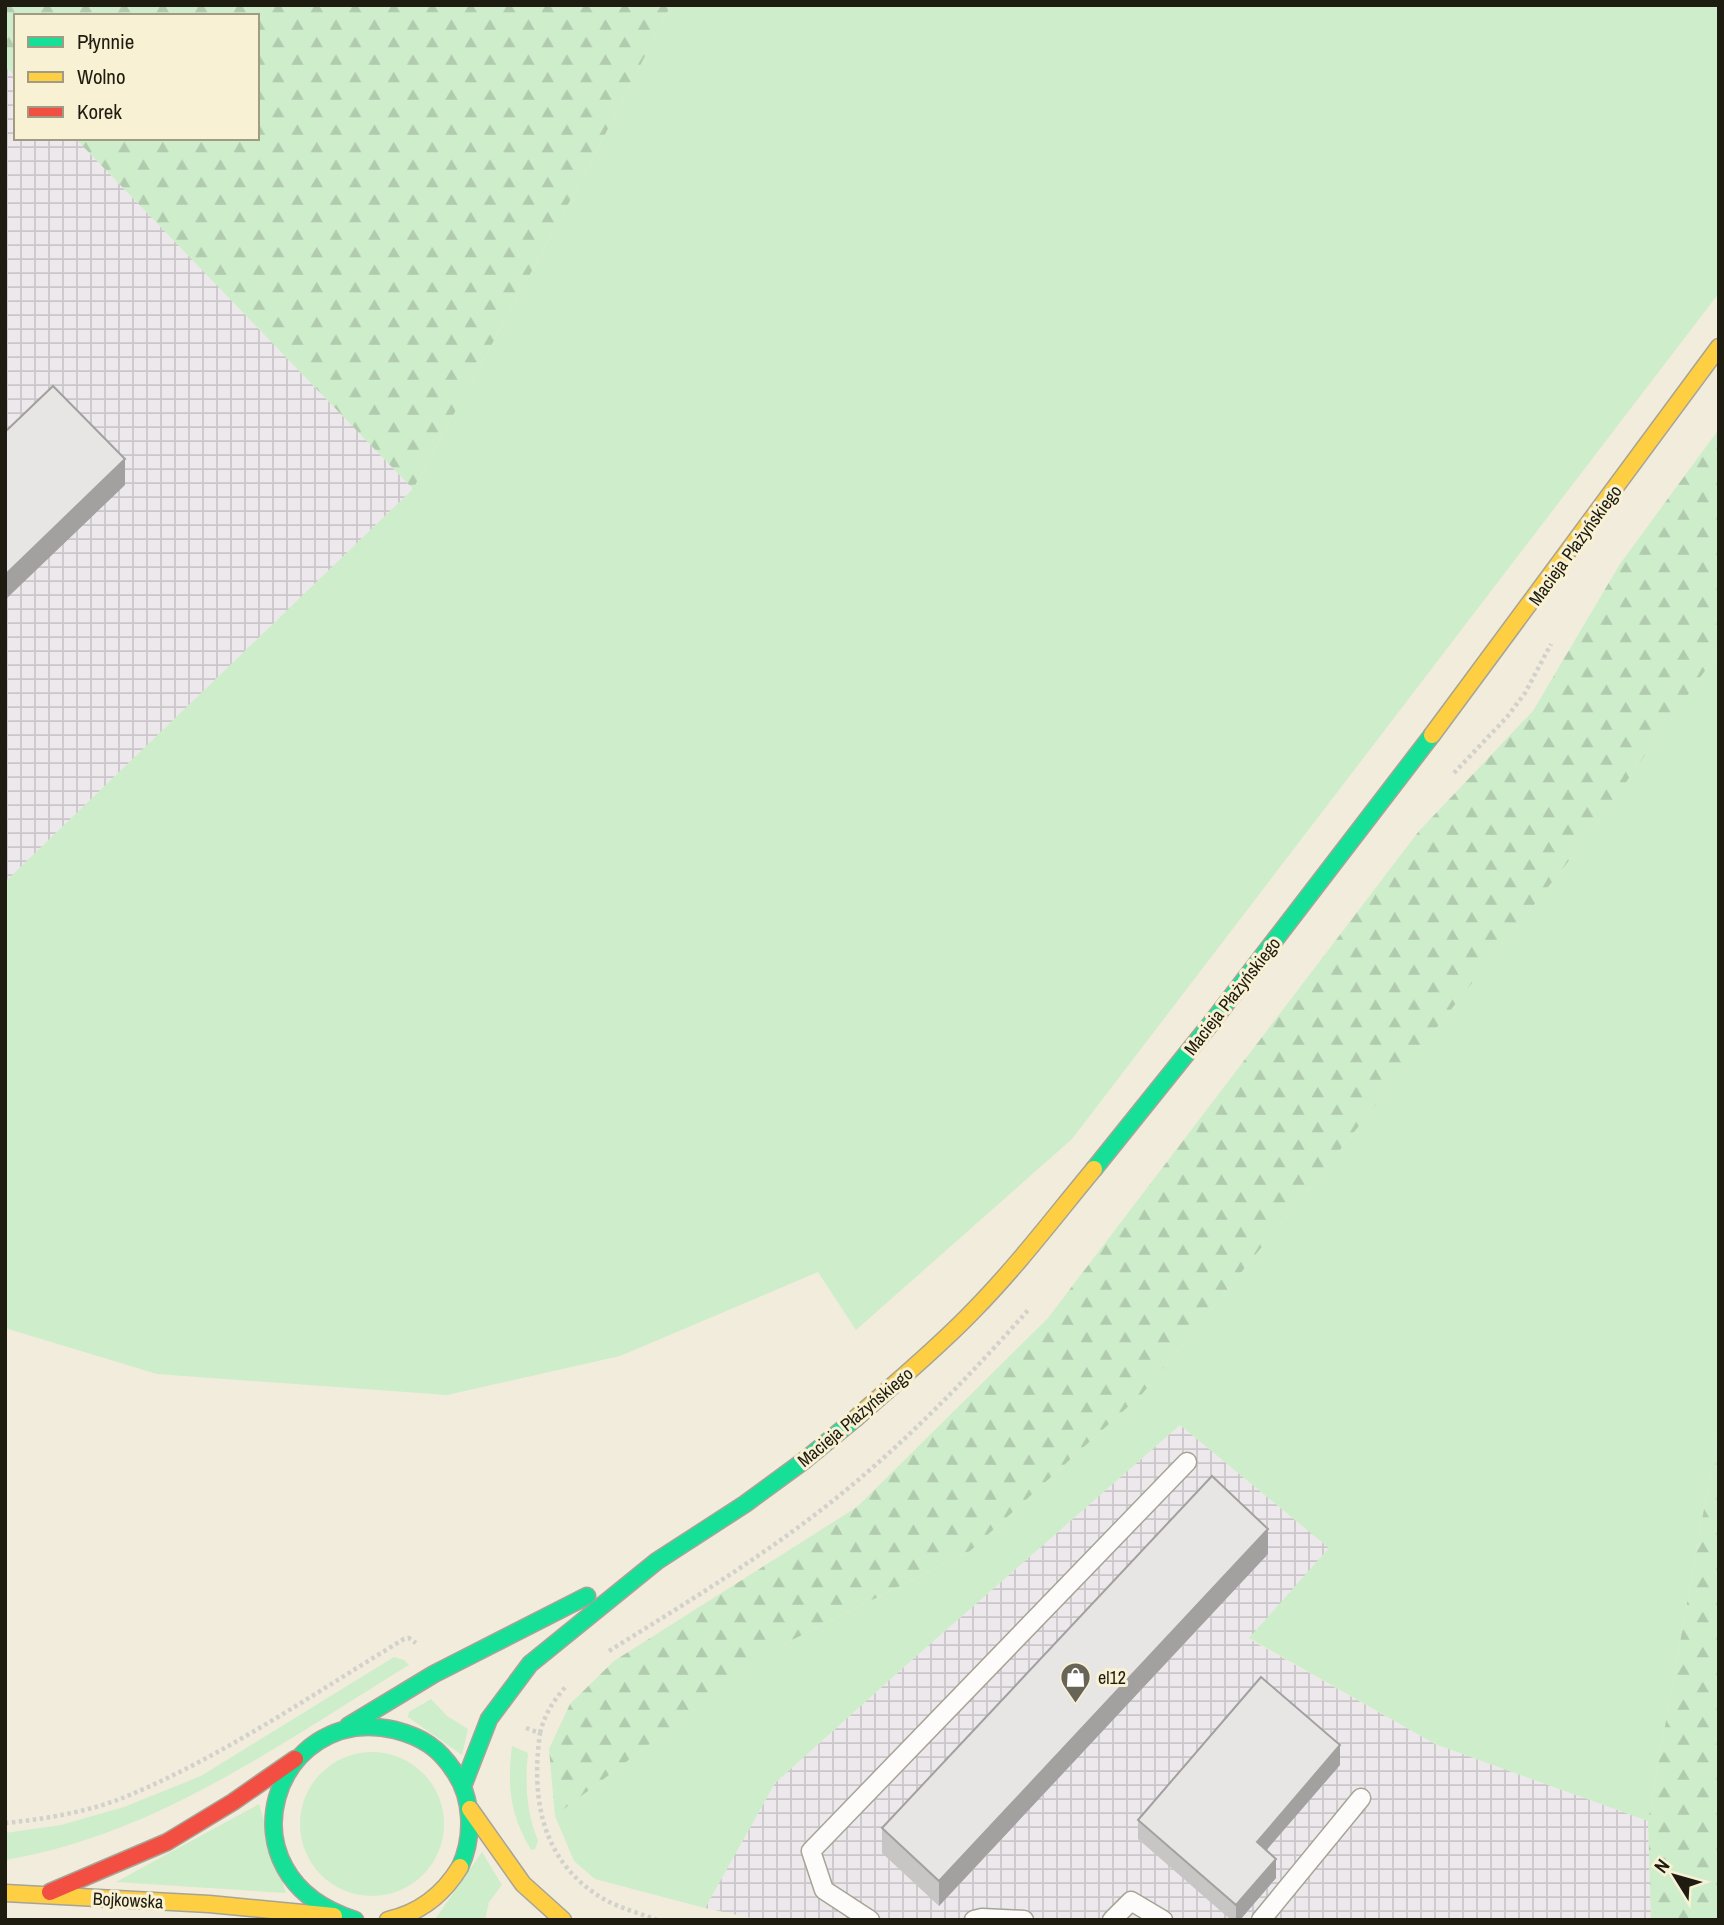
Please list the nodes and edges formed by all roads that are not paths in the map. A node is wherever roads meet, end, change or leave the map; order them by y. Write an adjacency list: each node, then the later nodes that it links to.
1 (1719, 347): 3 (street, Macieja Płażyńskiego)
2 (1187, 1462): 14 (lane)
3 (657, 1561): 4 (street, Macieja Płażyńskiego); 6 (street, Macieja Płażyńskiego)
4 (347, 1727): 5 (street, Bojkowska); 6 (street)
5 (297, 1758): 10 (street, Bojkowska); 11 (street)
6 (464, 1786): 8 (street)
7 (1362, 1798): 19 (lane)
8 (470, 1809): 12 (street); 13 (street)
9 (5, 1894): 10 (street, Bojkowska)
10 (42, 1895): 11 (street, Bojkowska)
11 (347, 1918)
12 (388, 1920)
13 (563, 1920)
14 (870, 1920)
15 (974, 1920): 16 (lane)
16 (1024, 1920)
17 (1112, 1920): 18 (lane)
18 (1163, 1920)
19 (1261, 1920)

